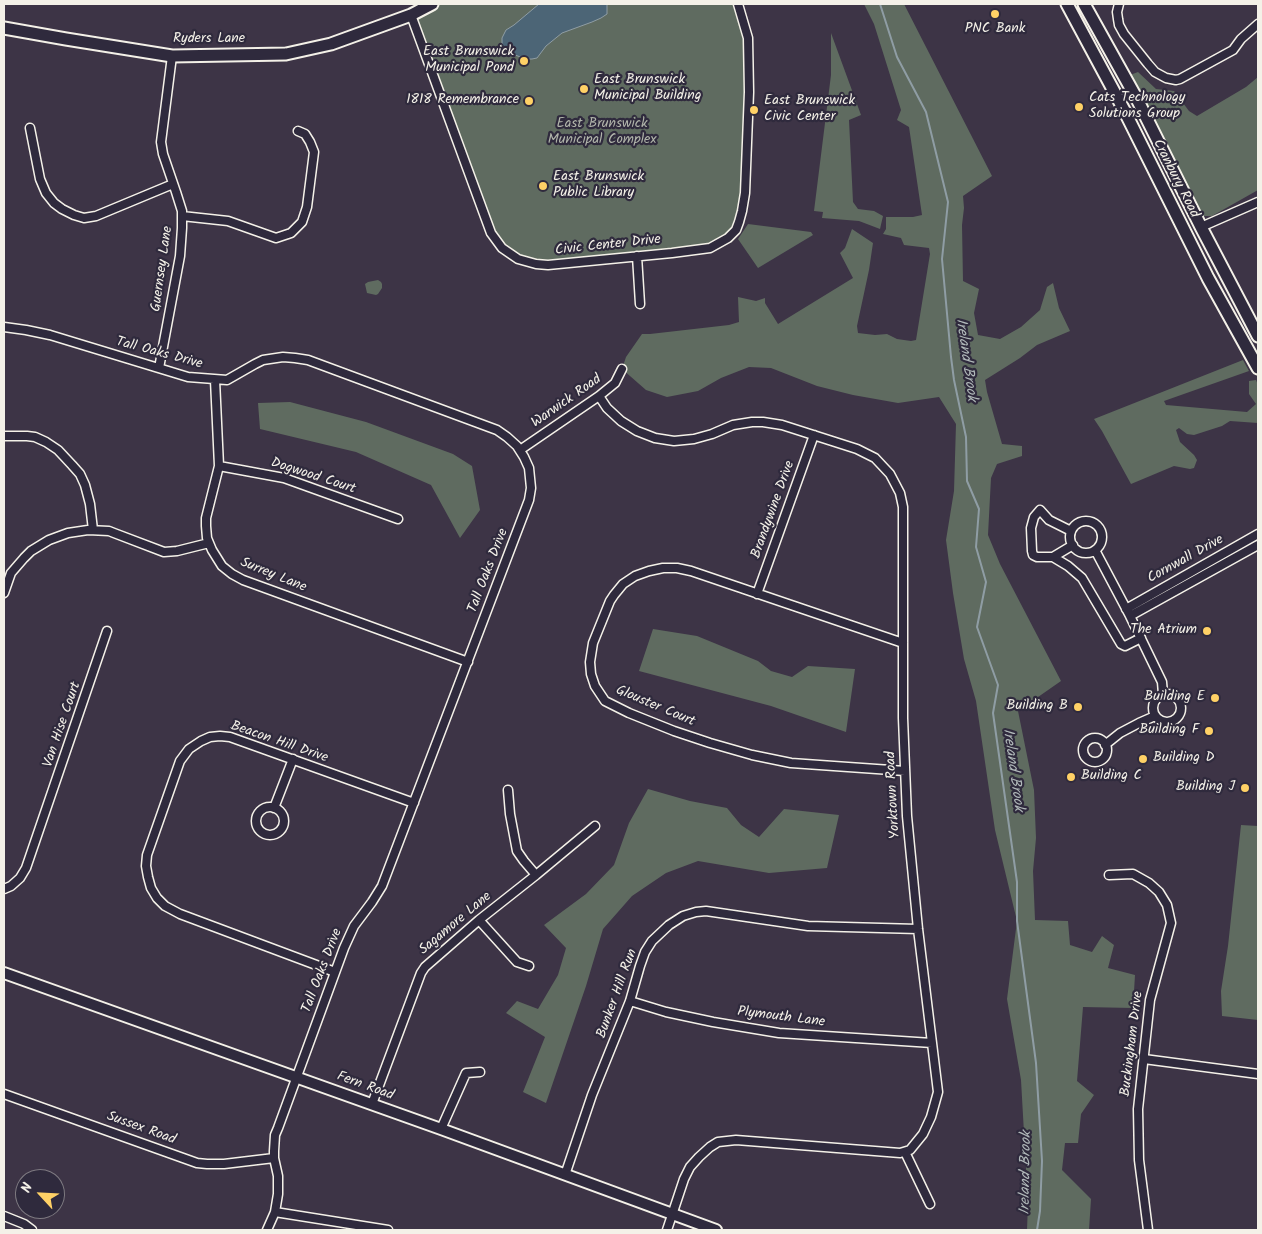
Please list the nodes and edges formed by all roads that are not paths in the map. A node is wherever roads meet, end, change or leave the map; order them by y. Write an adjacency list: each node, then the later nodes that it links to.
1 (425, 4): 7 (main road, Ryders Lane)
2 (432, 4): 7 (main road, Ryders Lane)
3 (738, 4): 17 (street, Civic Center Drive)
4 (1067, 4): 22 (main road, Cranbury Road)
5 (1084, 4): 16 (main road, Cranbury Road)
6 (1119, 4): 8 (street)
7 (411, 15): 10 (main road, Ryders Lane); 17 (street, Civic Center Drive)
8 (1258, 24)
9 (4, 28): 10 (main road, Ryders Lane)
10 (172, 56): 13 (street, Guernsey Lane)
11 (30, 128): 13 (street)
12 (298, 131): 15 (street)
13 (173, 184): 15 (street, Guernsey Lane)
14 (1258, 202): 16 (street)
15 (182, 216): 21 (street, Guernsey Lane)
16 (1201, 227): 20 (main road, Cranbury Road)
17 (637, 256): 18 (street)
18 (640, 304)
19 (4, 327): 21 (street, Tall Oaks Drive)
20 (1258, 336)
21 (159, 368): 24 (street, Tall Oaks Drive)
22 (1258, 368)
23 (622, 369): 25 (street, Warwick Road)
24 (215, 380): 28 (street, Tall Oaks Drive); 29 (street, Surrey Lane)
25 (599, 396): 26 (street, Yorktown Road); 28 (street, Warwick Road)
26 (814, 435): 41 (street, Brandywine Drive); 45 (street, Yorktown Road)
27 (4, 436): 31 (street)
28 (520, 450): 46 (street, Tall Oaks Drive)
29 (219, 466): 30 (street, Dogwood Court); 34 (street, Surrey Lane)
30 (398, 519)
31 (93, 530): 34 (street); 39 (street)
32 (1072, 531): 35 (street); 37 (street); 38 (street)
33 (1258, 534): 42 (street, Cornwall Drive)
34 (209, 542): 46 (street, Surrey Lane)
35 (1073, 545): 37 (street); 38 (street)
36 (1258, 545): 42 (street, Cornwall Drive)
37 (1095, 550): 42 (street)
38 (1053, 557): 44 (street)
39 (7, 573): 40 (street)
40 (4, 593)
41 (757, 594): 45 (street, Glouster Court); 51 (street, Glouster Court)
42 (1128, 612): 44 (street)
43 (107, 631): 58 (street, Van Hise Court)
44 (1140, 638): 47 (street)
45 (903, 643): 51 (street, Yorktown Road)
46 (468, 662): 53 (street, Tall Oaks Drive)
47 (1163, 694): 48 (street); 48 (street)
48 (1155, 716): 49 (street)
49 (1105, 744)
50 (293, 759): 53 (street, Beacon Hill Drive); 54 (street); 62 (street, Beacon Hill Drive)
51 (905, 771): 60 (street, Yorktown Road)
52 (508, 790): 56 (street)
53 (414, 803): 62 (street, Tall Oaks Drive)
54 (274, 808)
55 (595, 826): 56 (street, Sagamore Lane)
56 (536, 875): 59 (street, Sagamore Lane)
57 (1109, 875): 66 (street, Buckingham Drive)
58 (4, 890)
59 (479, 920): 61 (street); 71 (street, Sagamore Lane)
60 (918, 930): 64 (street, Bunker Hill Run); 65 (street, Yorktown Road)
61 (529, 966)
62 (335, 972): 69 (street, Tall Oaks Drive)
63 (4, 973): 69 (street, Fern Road)
64 (630, 1001): 65 (street, Plymouth Lane); 75 (street, Bunker Hill Run)
65 (932, 1043): 73 (street, Yorktown Road)
66 (1144, 1059): 68 (street); 85 (street, Buckingham Drive)
67 (480, 1072): 72 (street)
68 (1258, 1074)
69 (296, 1078): 71 (street, Fern Road); 74 (street, Tall Oaks Drive)
70 (4, 1094): 74 (street, Sussex Road)
71 (372, 1104): 72 (street, Fern Road)
72 (442, 1129): 75 (street, Fern Road)
73 (905, 1152): 76 (street); 78 (street)
74 (274, 1158): 77 (street, Tall Oaks Drive)
75 (565, 1175): 78 (street, Fern Road)
76 (930, 1204)
77 (275, 1212): 81 (street, Tall Oaks Drive); 82 (street)
78 (672, 1214): 83 (street); 84 (street, Fern Road)
79 (4, 1216): 80 (street)
80 (32, 1230)
81 (267, 1230)
82 (388, 1230)
83 (667, 1230)
84 (716, 1230)
85 (1148, 1230)

